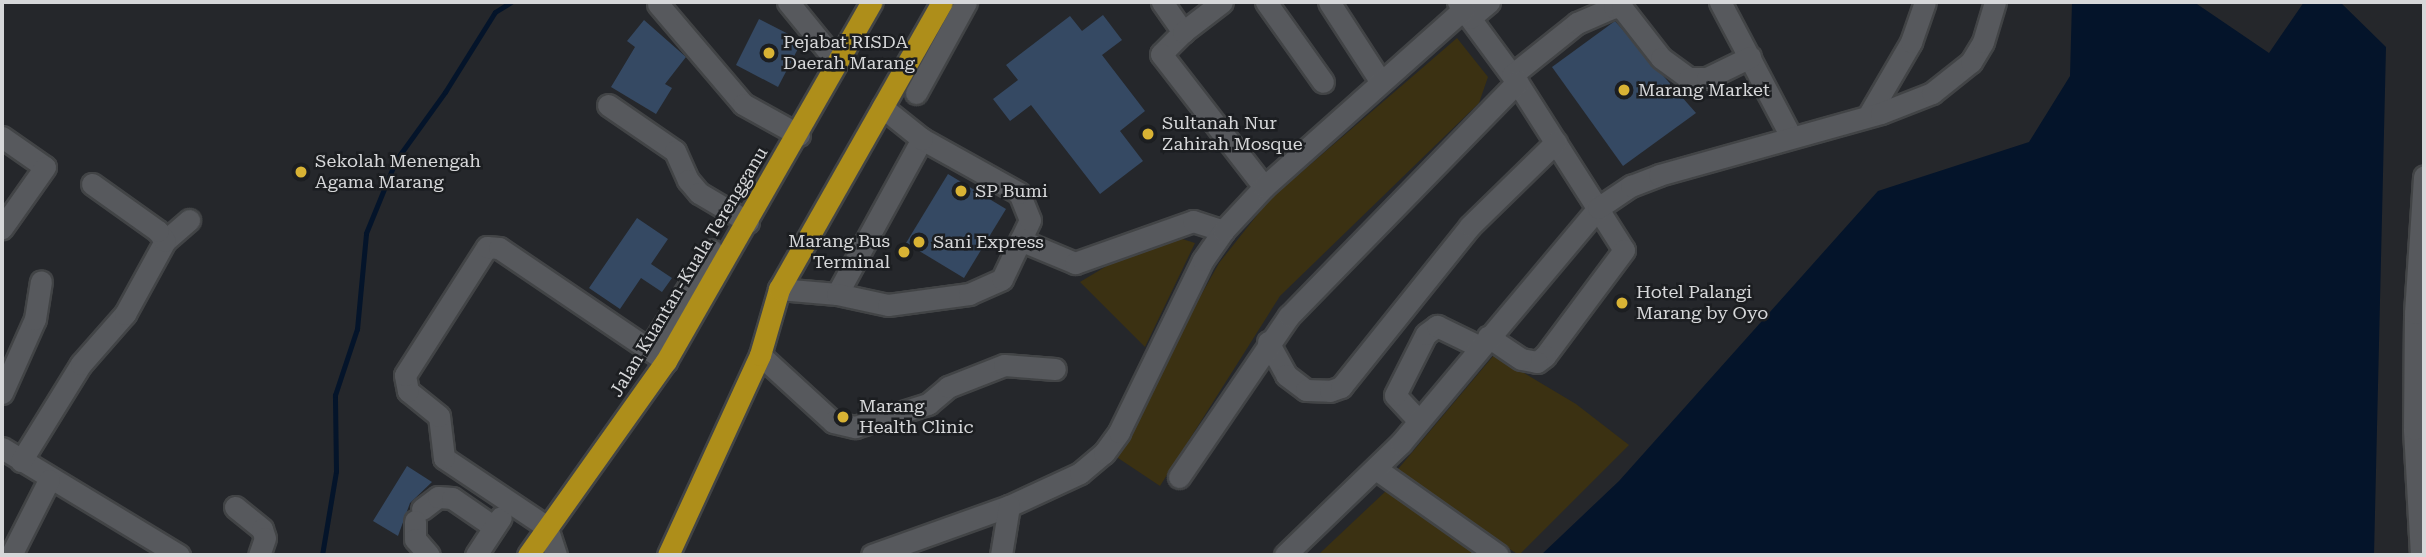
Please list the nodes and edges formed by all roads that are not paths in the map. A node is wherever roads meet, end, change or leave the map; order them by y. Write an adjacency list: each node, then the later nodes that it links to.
1 (788, 2): 18 (street)
2 (872, 2): 18 (highway, Jalan Kuantan-Kuala Terengganu)
3 (942, 2): 15 (highway)
4 (966, 2): 15 (street)
5 (1162, 2): 16 (street)
6 (1222, 2): 16 (street)
7 (1266, 2): 20 (street)
8 (1329, 2): 21 (street)
9 (1487, 2): 14 (street)
10 (1720, 2): 17 (street)
11 (1925, 2): 25 (street)
12 (1995, 2): 25 (street)
13 (658, 4): 26 (street)
14 (1464, 10): 19 (street); 21 (street)
15 (938, 29): 22 (street); 24 (highway)
16 (1183, 32): 33 (street)
17 (1750, 57): 19 (street); 27 (street)
18 (837, 62): 26 (highway, Jalan Kuantan-Kuala Terengganu)
19 (1515, 79): 30 (street); 45 (street)
20 (1323, 82)
21 (1381, 82): 33 (street)
22 (916, 93)
23 (608, 105): 36 (street)
24 (882, 107): 29 (street); 43 (highway)
25 (1868, 116): 27 (street)
26 (799, 135): 36 (highway, Jalan Kuantan-Kuala Terengganu)
27 (1790, 135): 34 (street)
28 (2, 137): 37 (street)
29 (922, 139): 39 (street); 44 (street)
30 (1556, 142): 34 (street); 45 (street)
31 (2424, 176): 74 (street)
32 (92, 184): 40 (street)
33 (1264, 187): 38 (street)
34 (1598, 208): 46 (street); 46 (street)
35 (189, 220): 40 (street)
36 (748, 222): 47 (highway, Jalan Kuantan-Kuala Terengganu)
37 (2, 228)
38 (1223, 231): 39 (street); 58 (street)
39 (1020, 240): 44 (street)
40 (164, 241): 53 (street)
41 (712, 250): 47 (street)
42 (41, 281): 50 (street)
43 (779, 289): 44 (street); 48 (highway)
44 (837, 293)
45 (1268, 342): 55 (street)
46 (1484, 342): 51 (street); 51 (street)
47 (657, 355): 57 (street); 61 (highway, Jalan Kuantan-Kuala Terengganu)
48 (760, 355): 49 (street); 69 (highway)
49 (1055, 369)
50 (2, 393)
51 (1419, 421): 54 (street)
52 (2, 448): 53 (street)
53 (21, 461): 56 (street)
54 (1376, 469): 72 (street); 73 (street)
55 (1179, 477)
56 (49, 480): 62 (street); 63 (street)
57 (512, 500): 60 (street); 61 (street)
58 (1009, 506): 70 (street); 71 (street)
59 (235, 507): 64 (street)
60 (494, 527): 65 (street); 66 (street)
61 (548, 527): 67 (highway, Jalan Kuantan-Kuala Terengganu); 68 (street)
62 (11, 555)
63 (179, 555)
64 (259, 555)
65 (429, 555)
66 (476, 555)
67 (528, 555)
68 (556, 555)
69 (668, 555)
70 (872, 555)
71 (1001, 555)
72 (1285, 555)
73 (1498, 555)
74 (2421, 555)

